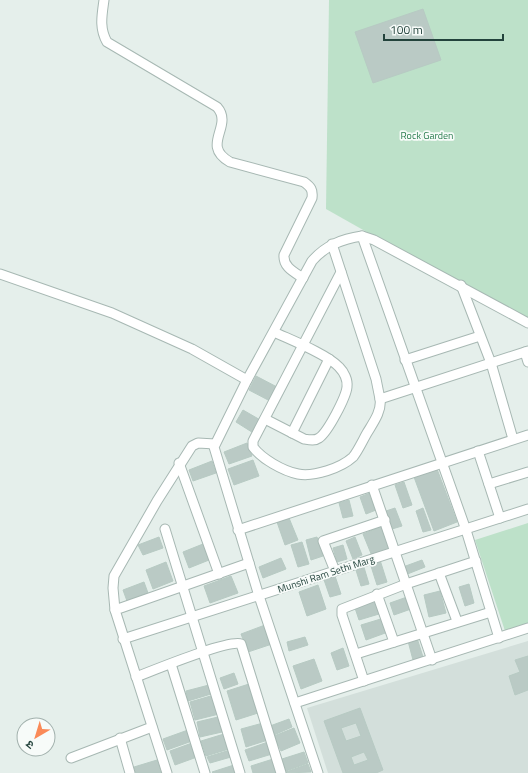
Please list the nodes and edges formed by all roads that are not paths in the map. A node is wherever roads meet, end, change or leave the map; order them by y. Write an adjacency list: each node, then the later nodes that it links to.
1 (104, 0): 6 (street)
2 (362, 236): 3 (street); 7 (street); 14 (street)
3 (332, 244): 4 (street); 6 (street)
4 (341, 272): 11 (street); 19 (street)
5 (0, 274): 17 (street)
6 (303, 278): 9 (street)
7 (461, 285): 8 (street); 10 (street)
8 (528, 323)
9 (274, 332): 11 (street); 17 (street)
10 (480, 336): 14 (street); 16 (street)
11 (302, 346): 13 (street); 20 (street)
12 (526, 351): 15 (street); 16 (street)
13 (329, 359): 21 (street); 21 (street)
14 (405, 360): 18 (street)
15 (528, 362)
16 (491, 363): 18 (street); 23 (street)
17 (247, 380): 24 (street)
18 (416, 388): 19 (street); 26 (street)
19 (380, 399): 20 (street)
20 (265, 419): 21 (street)
21 (292, 433)
22 (528, 435): 23 (street)
23 (513, 439): 25 (street)
24 (215, 444): 27 (street); 35 (street)
25 (478, 451): 26 (street); 29 (street)
26 (442, 462): 30 (street); 36 (street)
27 (179, 463): 42 (street); 47 (street)
28 (528, 472): 29 (street)
29 (489, 484): 32 (street)
30 (372, 485): 33 (street); 35 (street)
31 (528, 509): 32 (street, Munshi Ram Sethi Marg)
32 (500, 518): 36 (street, Munshi Ram Sethi Marg)
33 (385, 520): 37 (street); 40 (street)
34 (165, 529): 44 (street)
35 (238, 530): 39 (street)
36 (466, 530): 37 (street, Munshi Ram Sethi Marg); 38 (street)
37 (396, 552): 40 (street, Munshi Ram Sethi Marg); 43 (street)
38 (476, 561): 41 (street); 48 (street)
39 (249, 563): 42 (street); 46 (street)
40 (335, 571): 46 (street, Munshi Ram Sethi Marg)
41 (439, 573): 43 (street); 50 (street)
42 (218, 574): 44 (street)
43 (406, 584): 45 (street); 52 (street)
44 (183, 587): 47 (street); 49 (street)
45 (377, 594): 55 (street); 57 (street)
46 (259, 596): 49 (street, Munshi Ram Sethi Marg); 62 (street)
47 (115, 610): 54 (street)
48 (491, 612): 50 (street); 53 (street)
49 (193, 618): 54 (street, Munshi Ram Sethi Marg); 56 (street)
50 (457, 621): 52 (street)
51 (528, 628): 53 (street)
52 (423, 633): 55 (street); 58 (street)
53 (499, 638): 58 (street)
54 (123, 639): 60 (street)
55 (394, 642): 57 (street)
56 (203, 652): 59 (street); 69 (street); 70 (street)
57 (356, 654): 61 (street)
58 (432, 660): 61 (street)
59 (170, 664): 60 (street); 68 (street)
60 (136, 677): 63 (street)
61 (364, 681): 62 (street)
62 (295, 703): 71 (street)
63 (152, 727): 64 (street); 67 (street)
64 (120, 738): 65 (street); 66 (street)
65 (71, 758)
66 (129, 773)
67 (167, 773)
68 (205, 773)
69 (240, 773)
70 (281, 773)
71 (318, 773)

